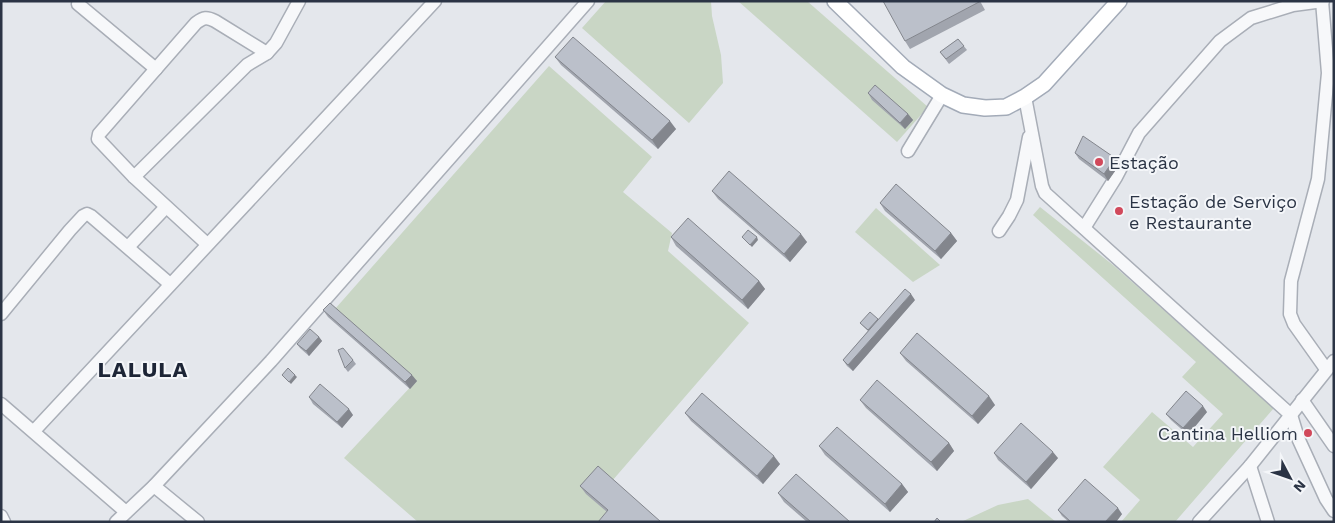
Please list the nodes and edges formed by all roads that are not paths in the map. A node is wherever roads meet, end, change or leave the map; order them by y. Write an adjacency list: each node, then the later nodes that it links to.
1 (299, 1): 8 (street)
2 (435, 1): 18 (street)
3 (588, 1): 29 (street)
4 (835, 1): 10 (main road)
5 (1119, 1): 11 (main road)
6 (1323, 1): 16 (street); 22 (street)
7 (78, 4): 9 (street)
8 (267, 53): 9 (street); 14 (street)
9 (156, 69): 14 (street)
10 (942, 95): 11 (main road); 13 (street)
11 (1025, 97): 12 (street)
12 (1031, 122): 16 (street); 17 (street)
13 (908, 151)
14 (134, 178): 15 (street)
15 (166, 207): 18 (street); 19 (street)
16 (1084, 228): 25 (street)
17 (999, 231)
18 (207, 244): 20 (street)
19 (128, 247): 20 (street); 21 (street)
20 (170, 284): 26 (street)
21 (1, 314)
22 (1330, 365): 23 (street)
23 (1302, 400): 25 (street); 27 (street)
24 (1, 404): 26 (street)
25 (1291, 415): 28 (street); 30 (street)
26 (34, 431): 31 (street)
27 (1334, 446)
28 (1250, 466): 36 (street); 37 (street)
29 (154, 486): 31 (street); 35 (street)
30 (1334, 510)
31 (126, 512): 34 (street)
32 (1, 516): 33 (street)
33 (4, 522)
34 (116, 522)
35 (198, 522)
36 (1200, 522)
37 (1268, 522)

